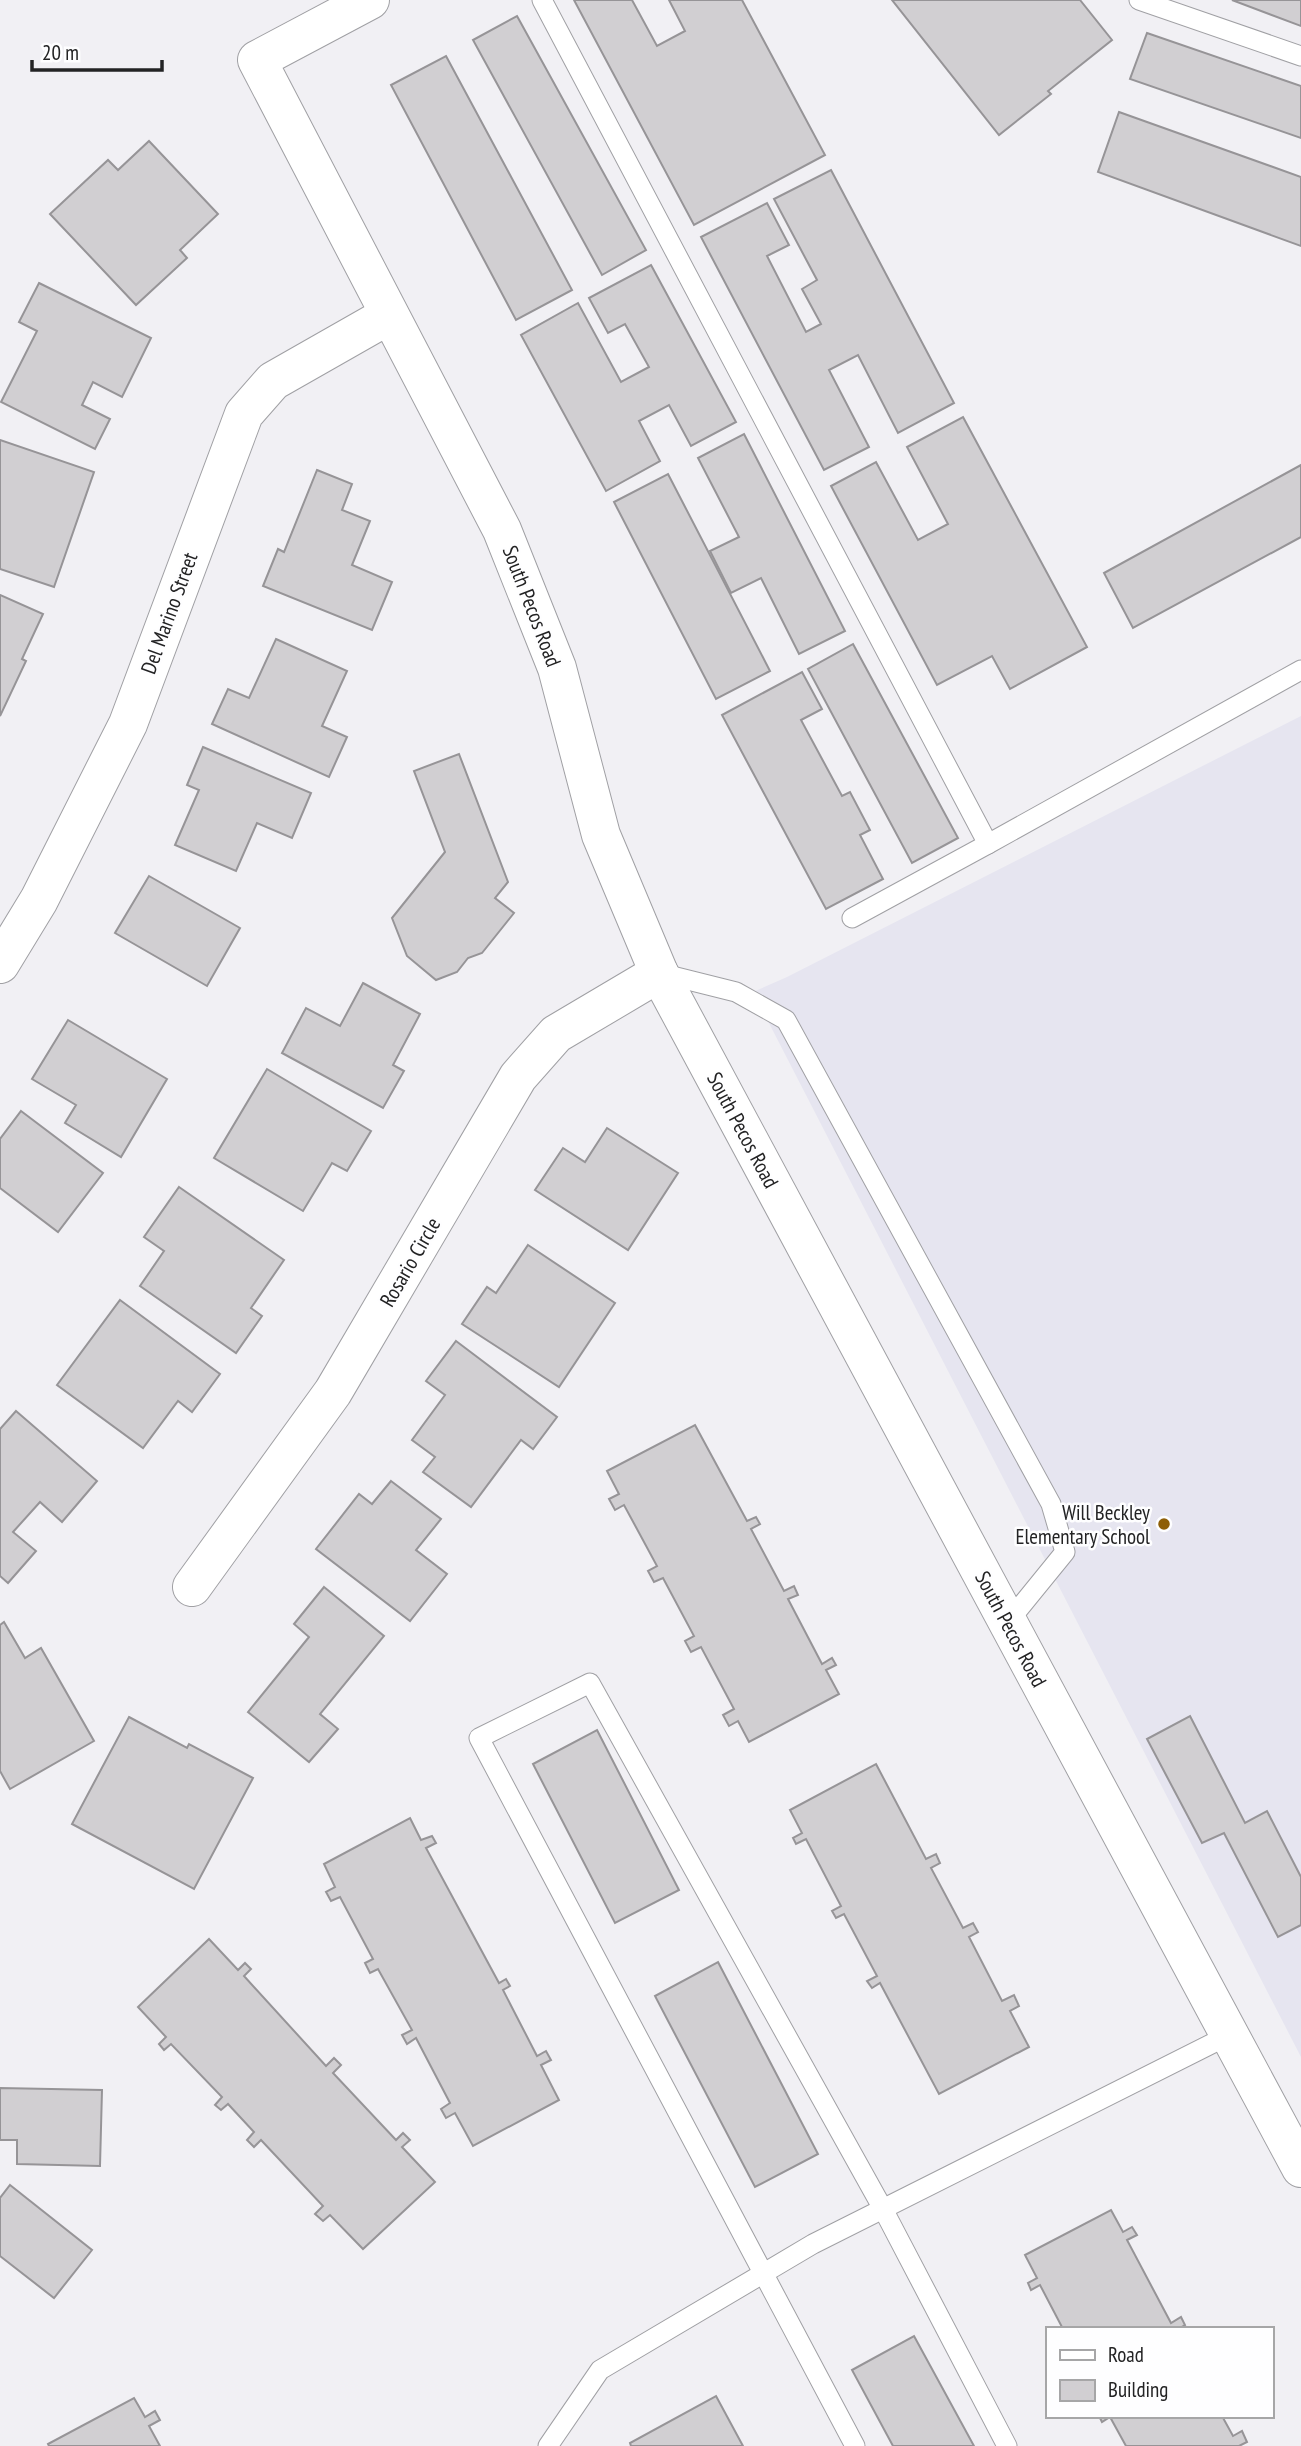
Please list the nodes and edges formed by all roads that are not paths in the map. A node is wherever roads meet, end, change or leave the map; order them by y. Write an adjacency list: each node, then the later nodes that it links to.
1 (370, 0): 5 (street, South Pecos Road)
2 (542, 0): 7 (lane)
3 (1139, 0): 4 (lane)
4 (1301, 56)
5 (389, 315): 9 (street, Del Marino Street); 10 (street, South Pecos Road)
6 (1301, 670): 7 (lane)
7 (988, 844): 8 (lane)
8 (852, 918)
9 (0, 964)
10 (659, 973): 11 (street, Rosario Circle); 12 (street, South Pecos Road); 12 (lane)
11 (192, 1587)
12 (1007, 1622): 13 (street, South Pecos Road)
13 (1229, 2035): 14 (street, South Pecos Road); 15 (lane)
14 (1301, 2168)
15 (883, 2209): 16 (lane); 16 (lane); 19 (lane)
16 (765, 2273): 17 (lane); 18 (lane)
17 (548, 2446)
18 (855, 2446)
19 (1007, 2446)

